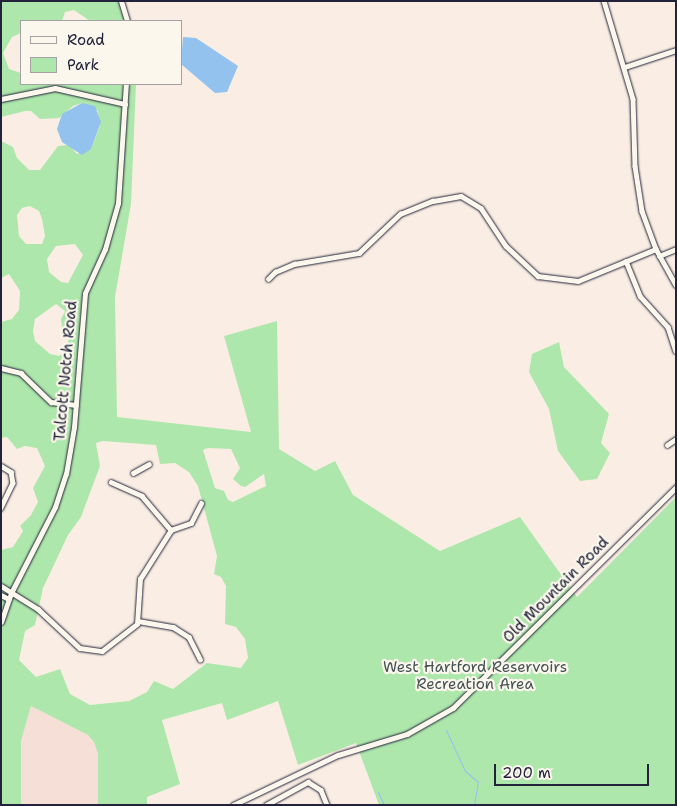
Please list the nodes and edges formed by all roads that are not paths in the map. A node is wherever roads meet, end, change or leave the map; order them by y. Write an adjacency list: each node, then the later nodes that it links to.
1 (121, 1): 3 (street)
2 (604, 1): 5 (street)
3 (127, 20)
4 (676, 50): 5 (street)
5 (625, 67): 9 (street)
6 (126, 85): 8 (street, Talcott Notch Road)
7 (1, 99): 8 (street)
8 (124, 104): 17 (street, Talcott Notch Road)
9 (656, 249): 11 (street); 12 (street)
10 (676, 249): 11 (street)
11 (659, 256): 14 (street)
12 (626, 261): 13 (street); 15 (street)
13 (268, 279)
14 (676, 285)
15 (676, 351)
16 (1, 368): 17 (street)
17 (76, 405): 29 (street, Talcott Notch Road)
18 (676, 439): 19 (street)
19 (667, 445)
20 (149, 464): 22 (street)
21 (1, 466): 26 (street)
22 (133, 472)
23 (111, 482): 27 (street)
24 (676, 487): 35 (street, Old Mountain Road)
25 (200, 502): 27 (street)
26 (1, 508)
27 (170, 530): 32 (street)
28 (1, 586): 29 (street)
29 (11, 593): 31 (street, Talcott Notch Road); 32 (street)
30 (1, 595): 31 (street)
31 (8, 599): 33 (street, Talcott Notch Road)
32 (138, 621): 34 (street)
33 (1, 622)
34 (200, 659)
35 (233, 805)
36 (266, 805): 37 (street)
37 (327, 805)

